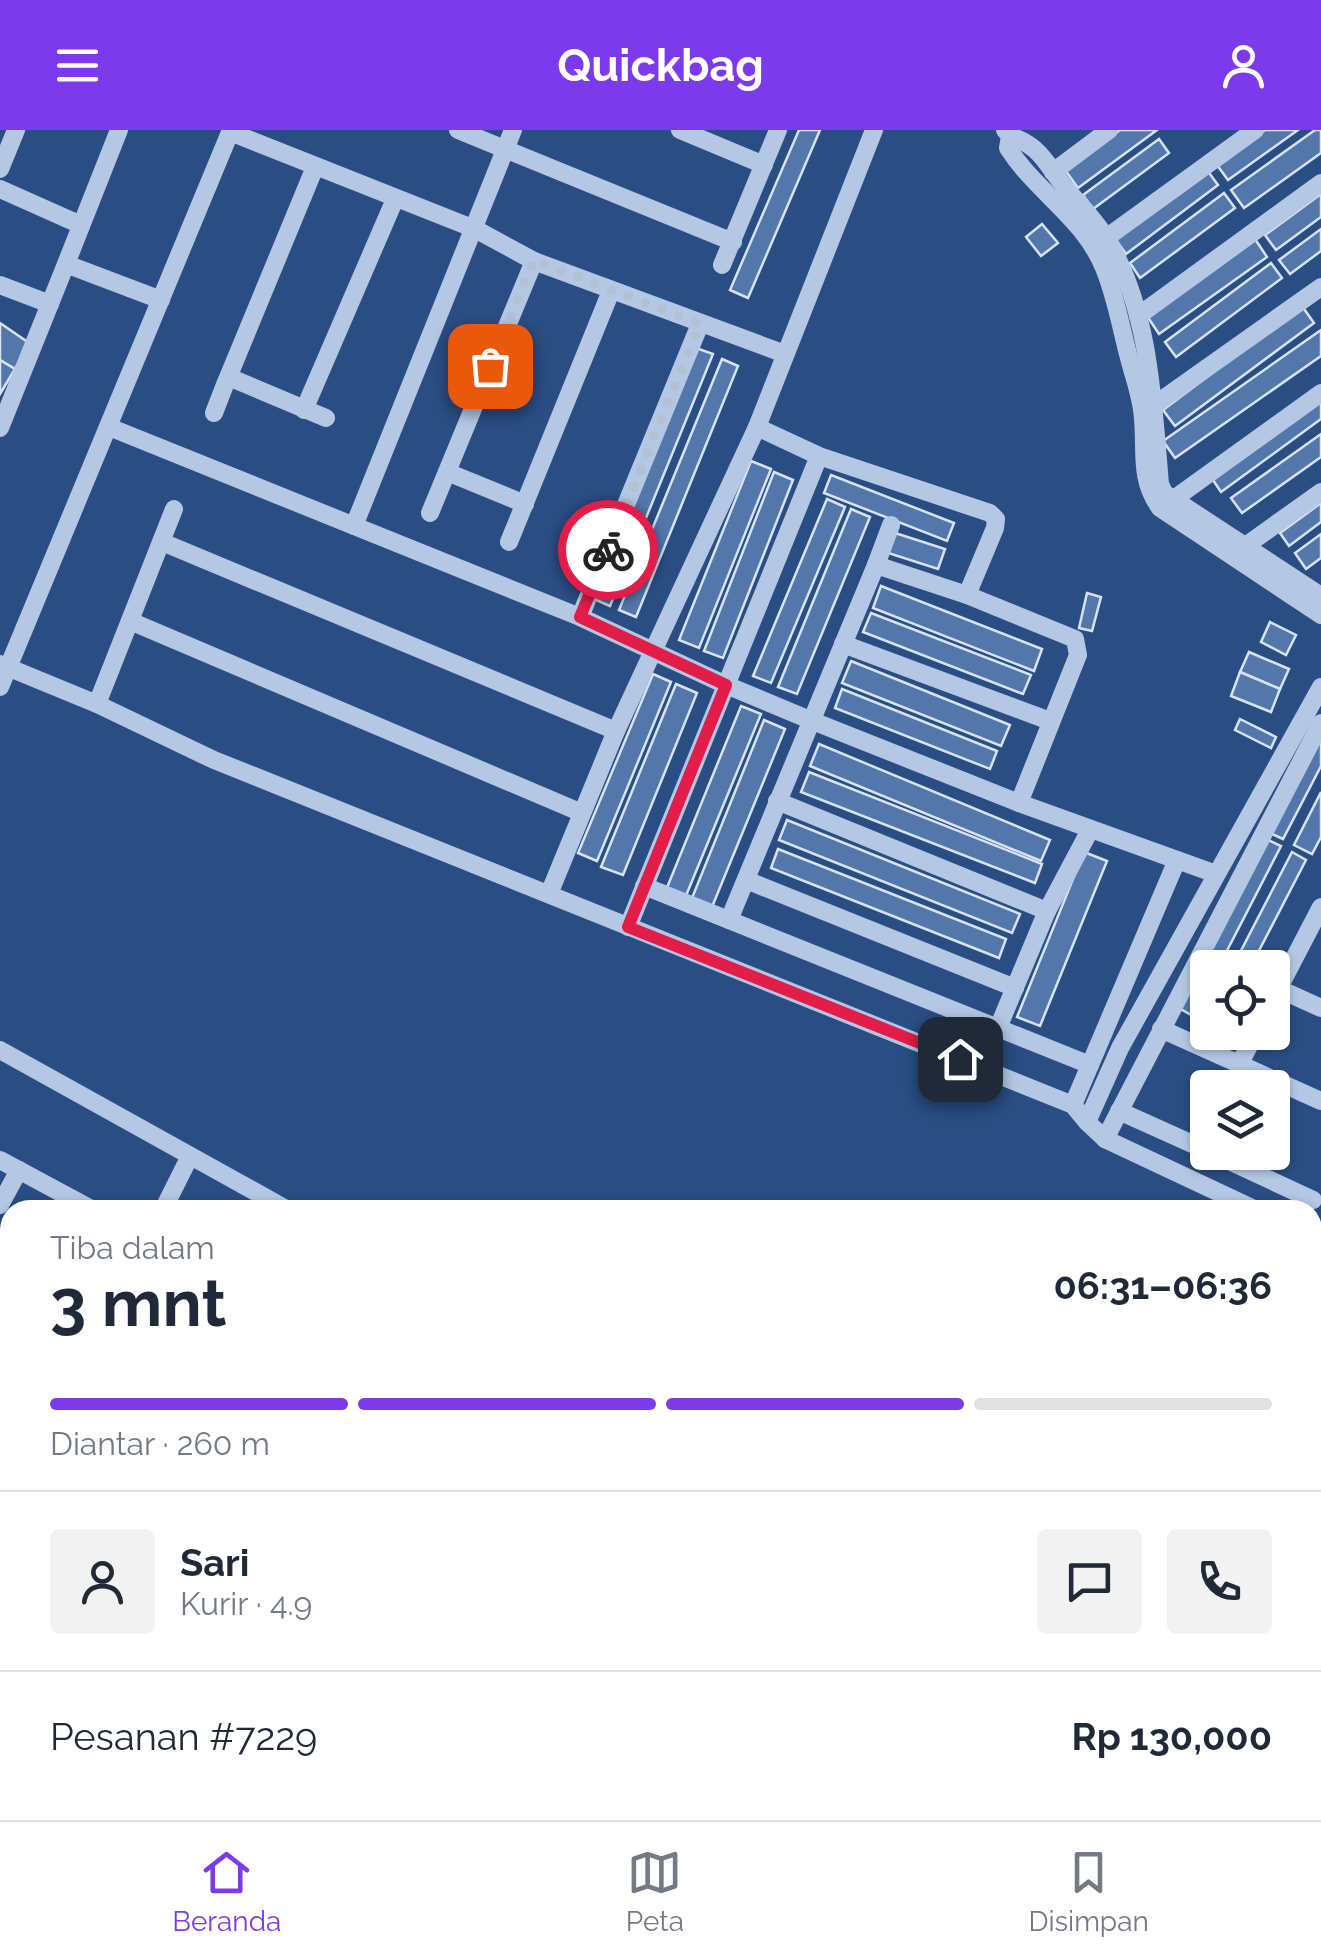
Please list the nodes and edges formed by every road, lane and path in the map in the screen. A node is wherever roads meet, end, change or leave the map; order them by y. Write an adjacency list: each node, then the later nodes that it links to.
1 (16, 130): 15 (street)
2 (119, 130): 20 (street)
3 (458, 130): 12 (street)
4 (513, 130): 12 (street)
5 (680, 130): 13 (street)
6 (778, 130): 13 (street)
7 (874, 130): 34 (street)
8 (1109, 130): 16 (street)
9 (1254, 130): 22 (street)
10 (230, 131): 14 (street); 30 (street)
11 (1007, 133): 16 (street); 59 (street)
12 (505, 149): 21 (street); 23 (street)
13 (764, 164): 23 (street)
14 (315, 167): 19 (street); 35 (street)
15 (0, 169)
16 (1053, 172): 22 (street)
17 (1321, 184): 32 (street)
18 (0, 188): 20 (street)
19 (395, 199): 21 (street); 38 (street)
20 (81, 225): 25 (street)
21 (474, 229): 24 (street); 51 (street)
22 (1106, 238): 32 (street)
23 (732, 242): 26 (street)
24 (534, 260): 29 (street); 45 (street)
25 (66, 264): 30 (street); 31 (street)
26 (722, 266)
27 (0, 285): 31 (street)
28 (1321, 287): 37 (street)
29 (611, 291): 33 (street); 48 (street)
30 (161, 300): 41 (street)
31 (50, 304): 43 (street)
32 (1138, 316): 37 (street)
33 (700, 324): 34 (street); 60 (street)
34 (785, 354): 42 (street)
35 (227, 380): 38 (street); 39 (street)
36 (1321, 393): 47 (street)
37 (1153, 406): 47 (street)
38 (304, 410): 40 (street)
39 (214, 413)
40 (326, 418)
41 (109, 427): 51 (street); 64 (street)
42 (757, 427): 44 (street); 63 (street)
43 (0, 428)
44 (819, 456): 57 (street); 65 (street)
45 (446, 472): 48 (street); 50 (street)
46 (1321, 492): 55 (street)
47 (1172, 501): 55 (street)
48 (524, 504): 54 (street)
49 (174, 509): 53 (street)
50 (430, 512)
51 (354, 526): 60 (street)
52 (891, 526): 56 (street)
53 (162, 542): 61 (street); 72 (street)
54 (509, 542)
55 (1244, 547): 58 (street)
56 (876, 565): 57 (street); 62 (street)
57 (967, 595): 70 (street)
58 (1321, 596)
59 (1321, 615)
60 (580, 617): 63 (street)
61 (130, 621): 68 (street); 75 (street)
62 (842, 644): 69 (street); 70 (street)
63 (654, 652): 65 (street); 72 (street)
64 (5, 666): 66 (street); 68 (street)
65 (726, 685): 69 (street); 80 (street)
66 (0, 686)
67 (1321, 687): 78 (street)
68 (96, 704): 81 (street)
69 (810, 720): 73 (street); 74 (street)
70 (1050, 721): 74 (street)
71 (1321, 723): 91 (street)
72 (616, 731): 75 (street)
73 (777, 801): 79 (street); 82 (street)
74 (1019, 803): 76 (street)
75 (582, 813): 81 (street)
76 (1090, 830): 77 (street); 82 (street)
77 (1177, 860): 78 (street); 95 (street)
78 (1216, 874): 99 (street)
79 (746, 880): 84 (street); 87 (street)
80 (644, 886): 84 (street); 85 (street)
81 (549, 894): 85 (street)
82 (1047, 911): 87 (street)
83 (1320, 912): 86 (street)
84 (729, 920): 90 (street)
85 (628, 927): 97 (street)
86 (1290, 969)
87 (1015, 988): 90 (street)
88 (1290, 999): 89 (street)
89 (1321, 1008)
90 (998, 1028): 95 (street)
91 (1162, 1029): 94 (street); 98 (street)
92 (0, 1050): 102 (street)
93 (1247, 1050): 94 (street)
94 (1240, 1063): 96 (street)
95 (1090, 1065): 97 (street)
96 (1321, 1101)
97 (1073, 1105): 99 (street)
98 (1118, 1111): 100 (street); 101 (street)
99 (1087, 1122): 100 (street)
100 (1105, 1140): 110 (street)
101 (1190, 1143)
102 (190, 1156): 108 (street); 109 (street)
103 (0, 1160): 104 (street)
104 (19, 1170): 106 (street); 107 (street)
105 (1248, 1170): 111 (street)
106 (3, 1200)
107 (74, 1200)
108 (168, 1200)
109 (270, 1200)
110 (1210, 1200)
111 (1313, 1200)

